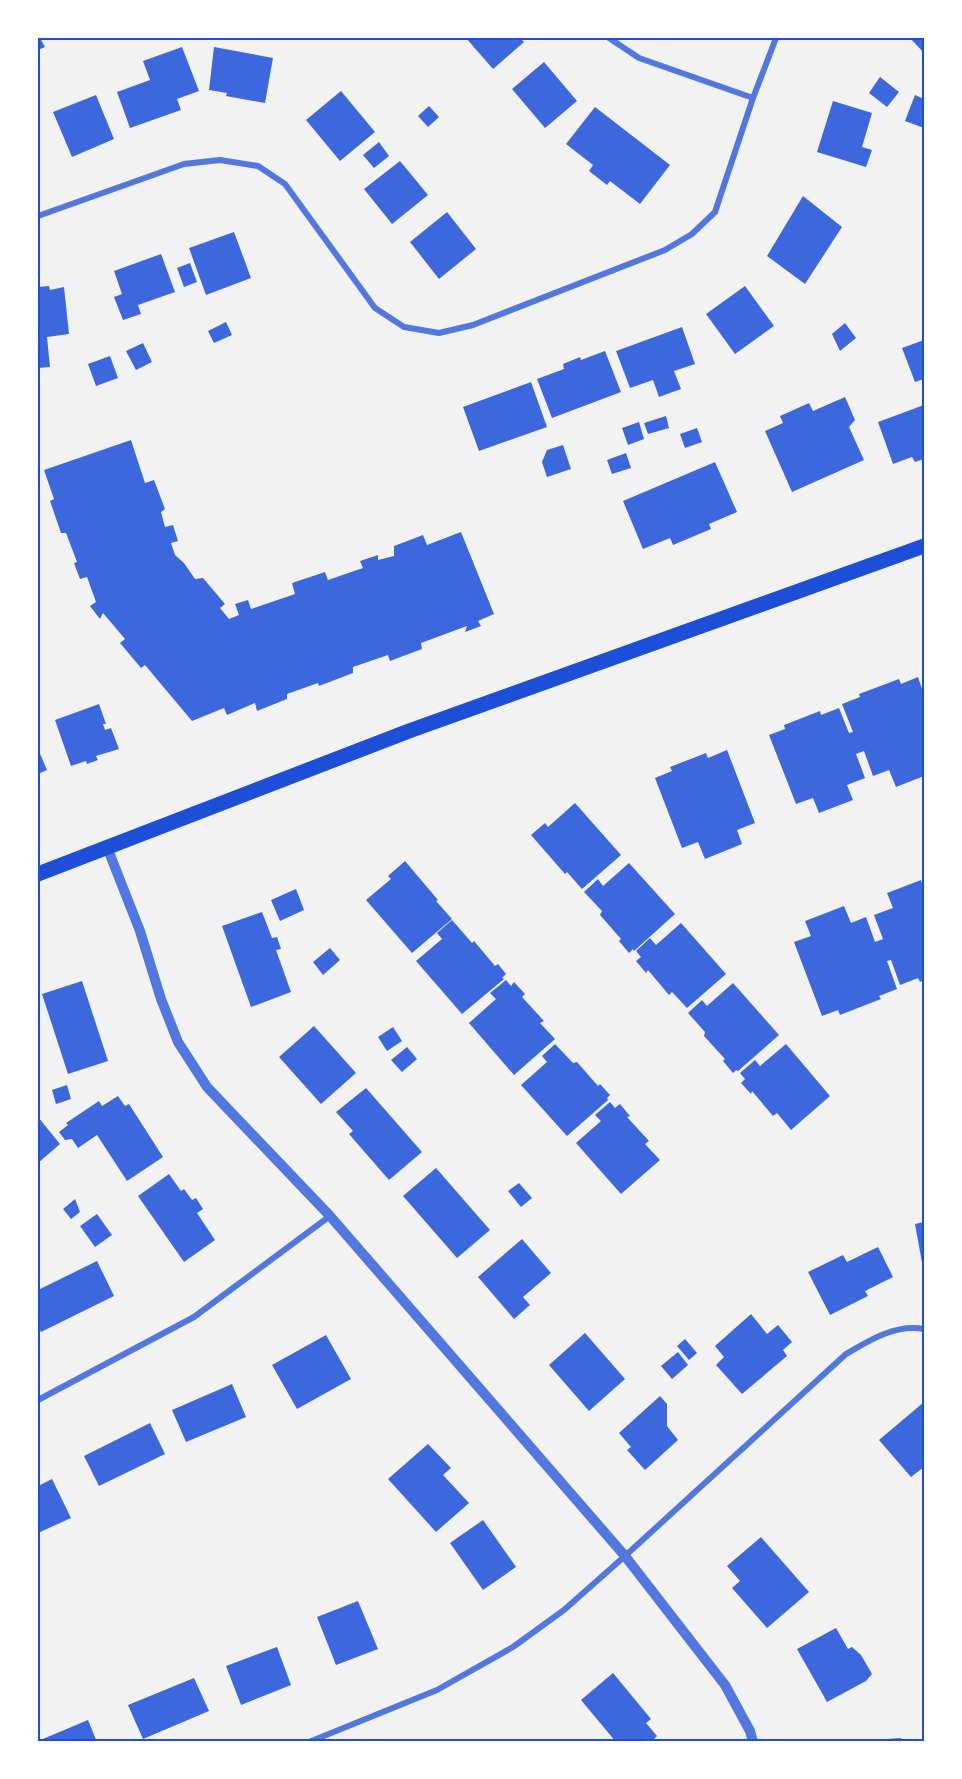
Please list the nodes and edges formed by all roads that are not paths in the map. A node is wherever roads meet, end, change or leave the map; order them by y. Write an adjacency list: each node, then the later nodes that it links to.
1 (609, 38): 3 (street)
2 (776, 38): 3 (street)
3 (753, 98): 4 (street)
4 (38, 216)
5 (924, 546): 6 (main road)
6 (107, 847): 7 (main road); 8 (street)
7 (38, 874)
8 (330, 1216): 10 (street); 11 (street)
9 (924, 1329): 11 (street)
10 (38, 1400)
11 (625, 1556): 12 (street); 13 (street)
12 (309, 1742)
13 (753, 1742)

